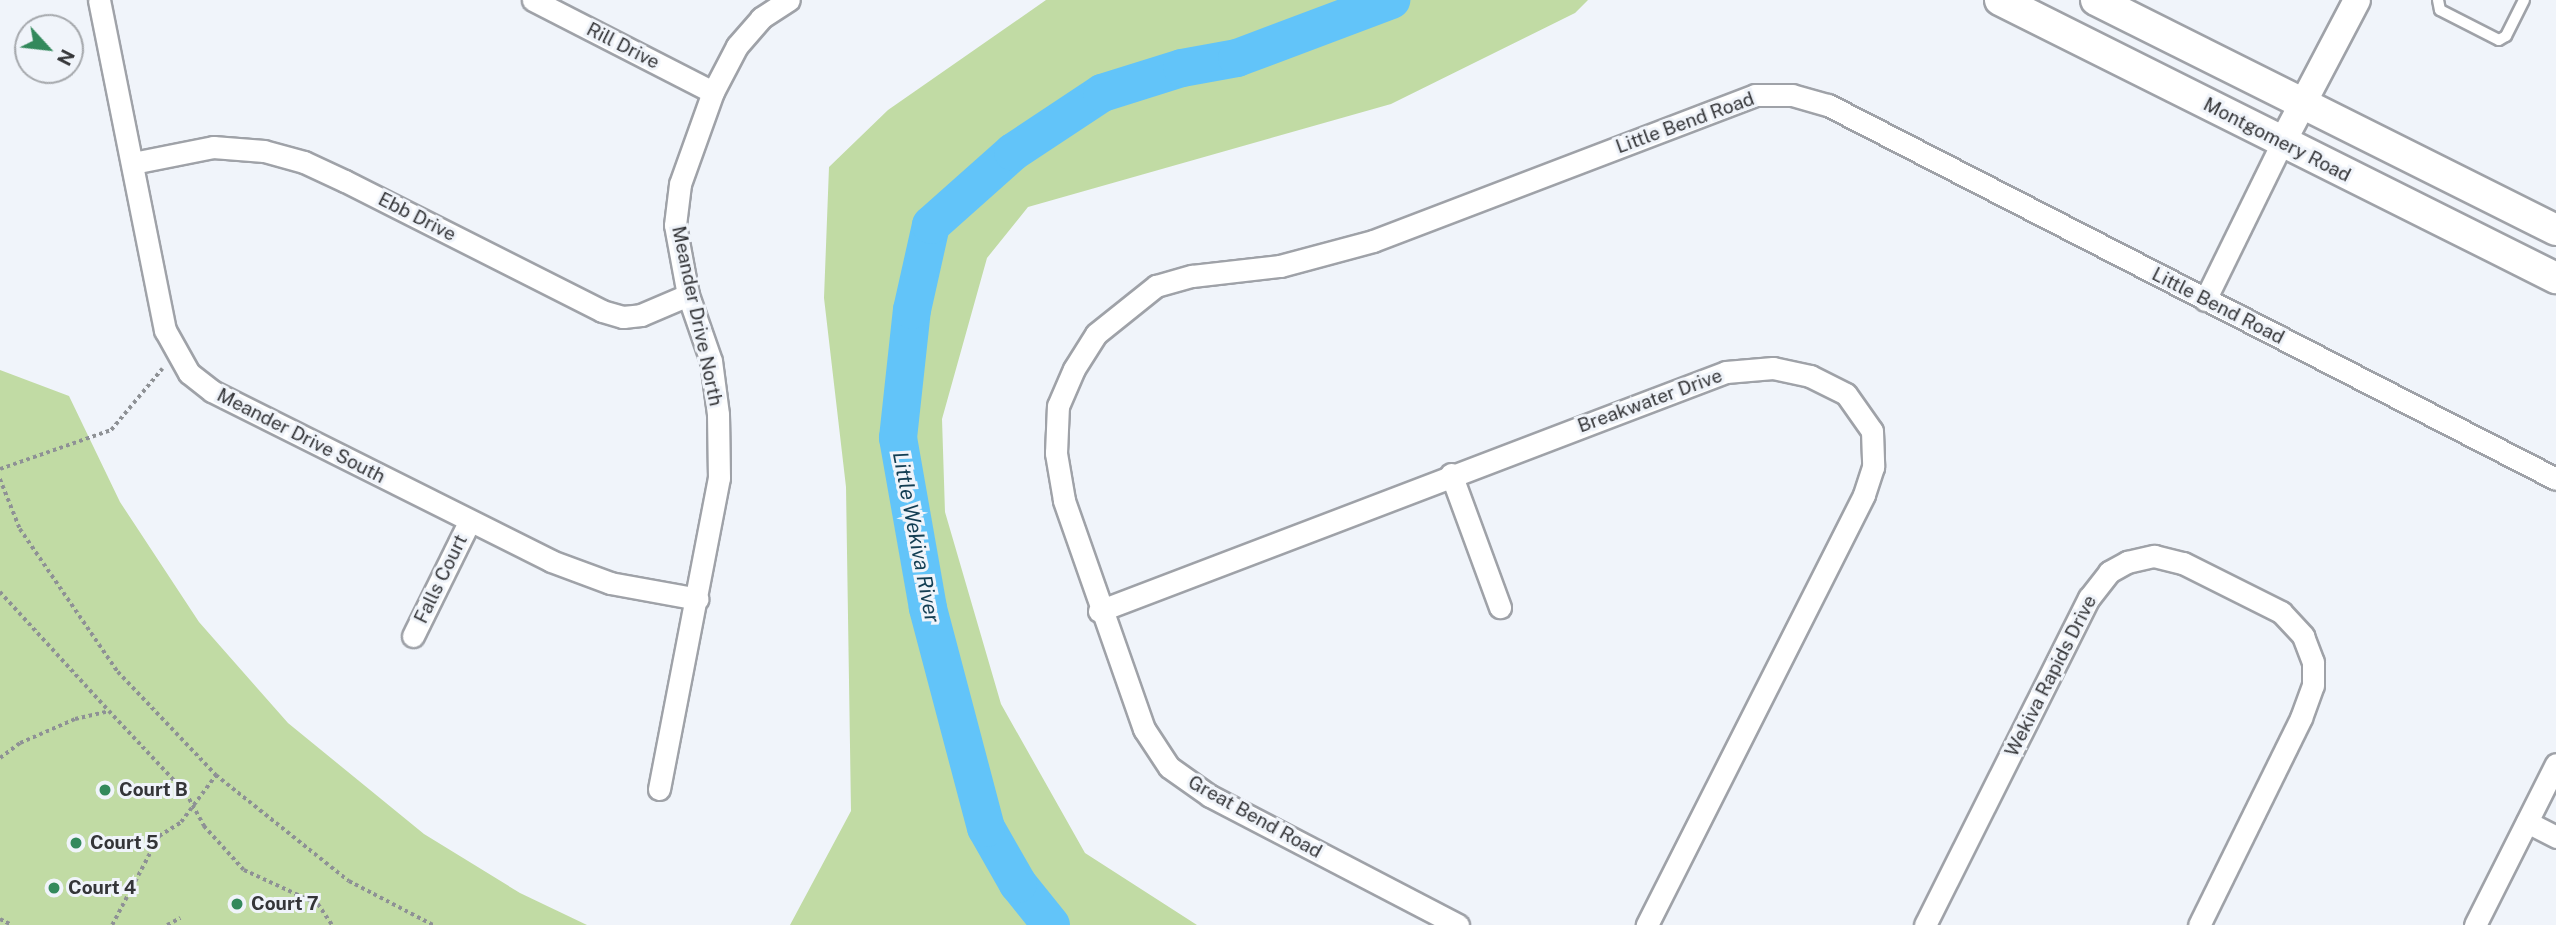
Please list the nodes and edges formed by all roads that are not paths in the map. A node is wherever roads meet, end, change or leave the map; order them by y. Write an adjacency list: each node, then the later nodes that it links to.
1 (99, 0): 12 (street, Meander Drive South)
2 (533, 0): 9 (street, Rill Drive)
3 (789, 0): 9 (street, Meander Drive North)
4 (2000, 0): 11 (main road, Montgomery Road)
5 (2096, 0): 10 (main road)
6 (2357, 0): 10 (street)
7 (2438, 0): 8 (lane)
8 (2524, 0)
9 (713, 92): 15 (street, Meander Drive North)
10 (2302, 106): 11 (street); 13 (main road)
11 (2282, 143): 14 (main road, Montgomery Road); 16 (street)
12 (134, 163): 15 (street, Ebb Drive); 19 (street, Meander Drive South)
13 (2556, 230)
14 (2556, 278)
15 (688, 295): 20 (street, Meander Drive North)
16 (2205, 299): 18 (street, Little Bend Road); 22 (street, Little Bend Road)
17 (1451, 474): 21 (street); 22 (street, Breakwater Drive); 29 (street, Breakwater Drive)
18 (2556, 479)
19 (469, 522): 20 (street, Meander Drive South); 23 (street, Falls Court)
20 (698, 599): 25 (street, Meander Drive North)
21 (1500, 607)
22 (1099, 611): 28 (street, Great Bend Road)
23 (413, 636)
24 (2556, 764): 26 (street)
25 (659, 789)
26 (2527, 822): 27 (street); 32 (street)
27 (2556, 837)
28 (1458, 925)
29 (1647, 925)
30 (1925, 925): 31 (street, Wekiva Rapids Drive)
31 (2199, 925)
32 (2475, 925)

